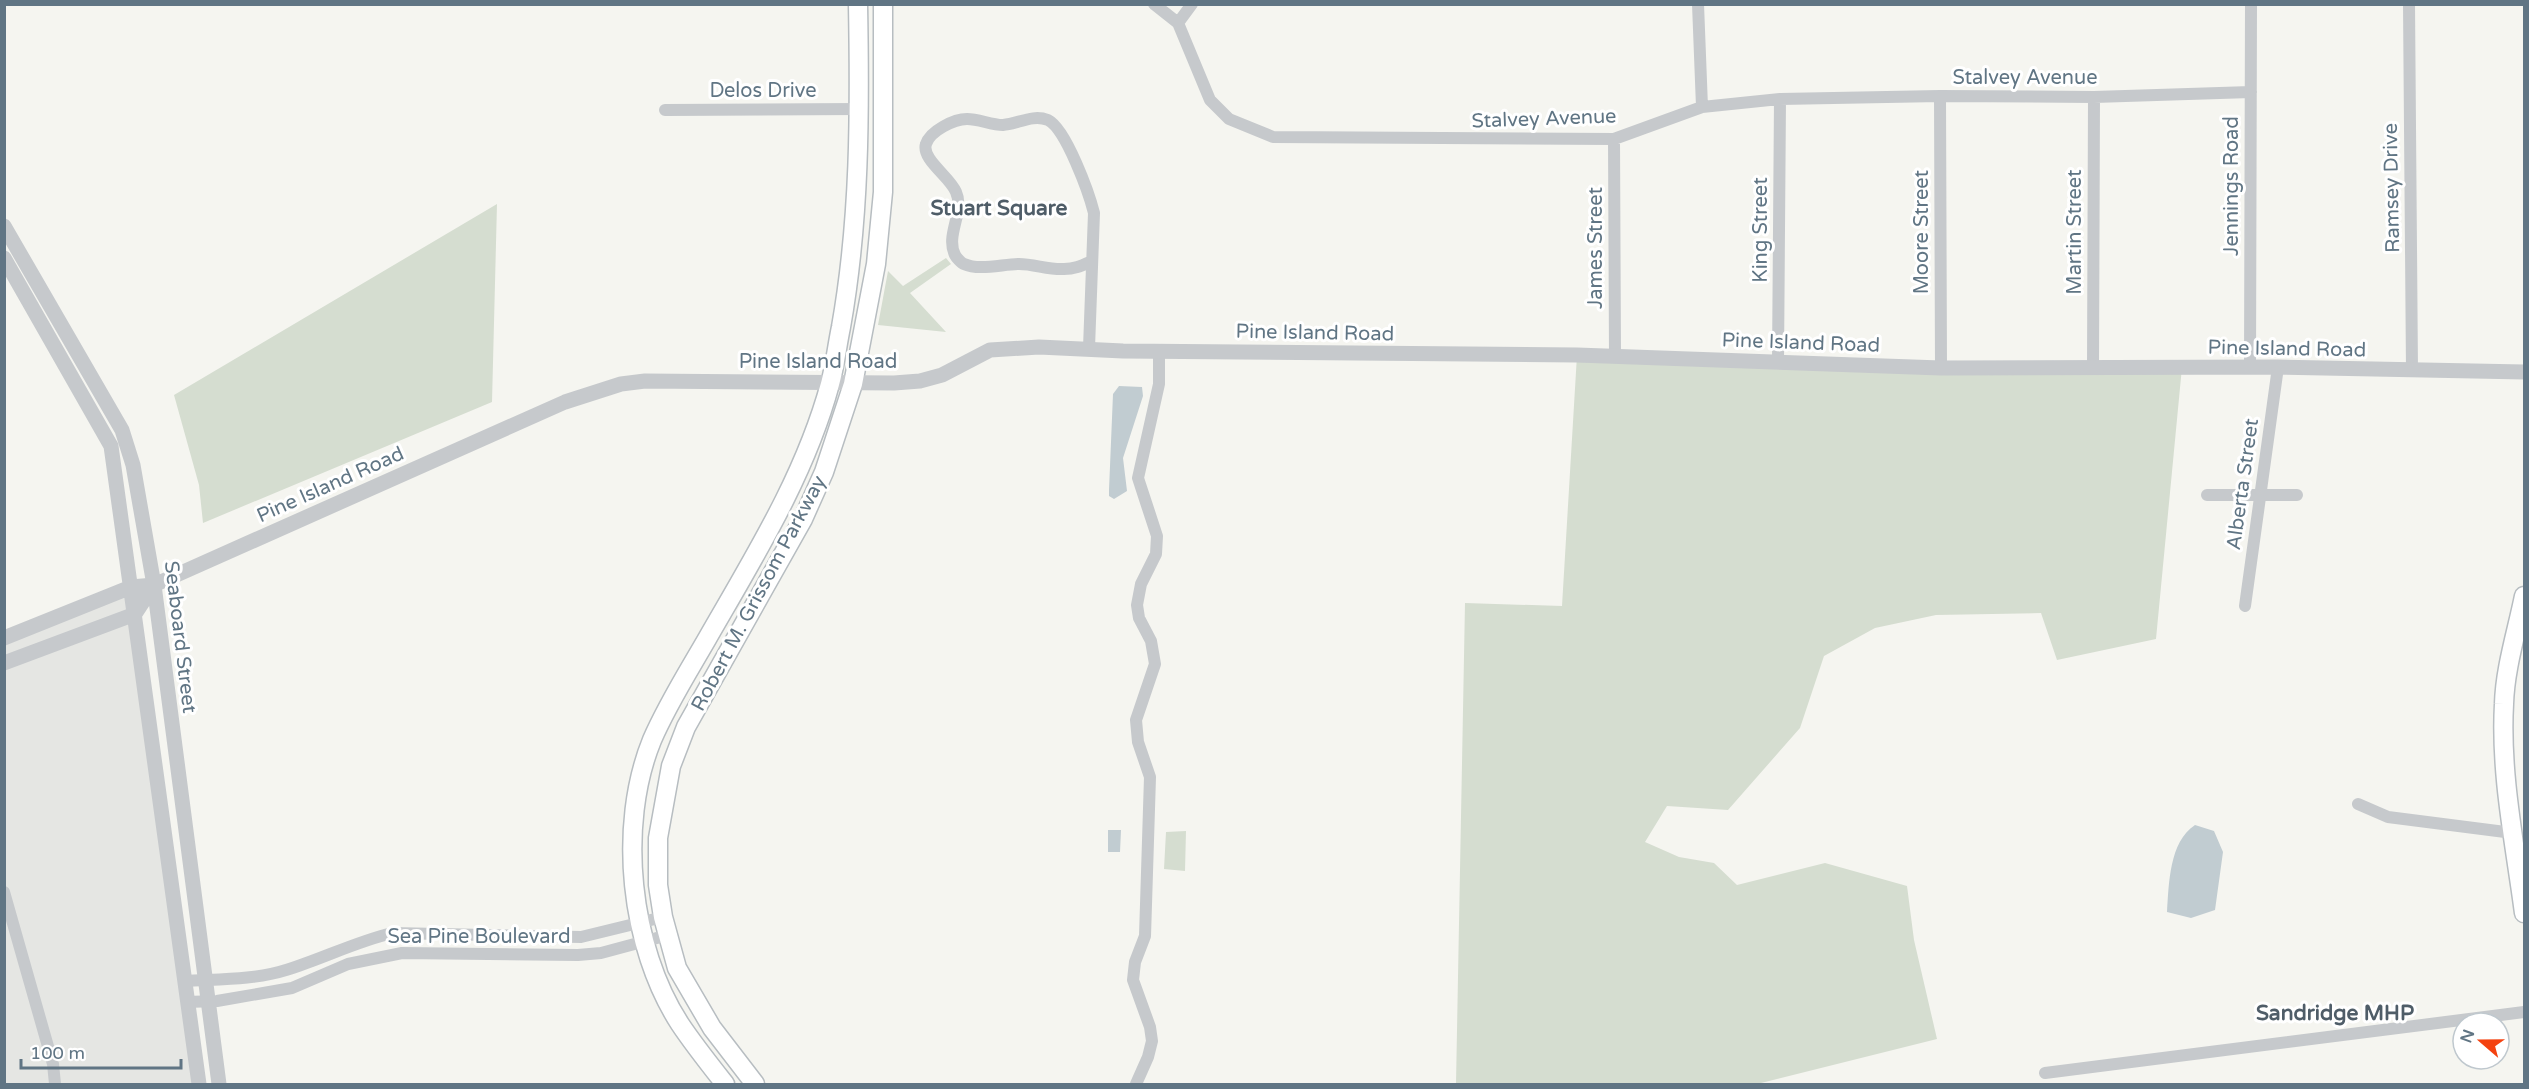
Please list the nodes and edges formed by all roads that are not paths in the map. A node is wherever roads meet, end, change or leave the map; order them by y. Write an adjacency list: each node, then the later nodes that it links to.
1 (858, 4): 14 (main road, Robert M. Grissom Parkway)
2 (883, 4): 18 (main road, Robert M. Grissom Parkway)
3 (1154, 4): 8 (street, Stalvey Avenue)
4 (1192, 4): 8 (street)
5 (1698, 4): 13 (street)
6 (2251, 4): 9 (street, Jennings Road)
7 (2409, 4): 30 (street, Ramsey Drive)
8 (1178, 23): 16 (street, Stalvey Avenue)
9 (2251, 92): 11 (street, Stalvey Avenue); 29 (street, Jennings Road)
10 (1940, 96): 11 (street, Stalvey Avenue); 12 (street, Stalvey Avenue); 27 (street, Moore Street)
11 (2094, 97): 28 (street, Martin Street)
12 (1780, 99): 13 (street, Stalvey Avenue); 25 (street, King Street)
13 (1702, 107): 16 (street, Stalvey Avenue)
14 (860, 109): 15 (street, Delos Drive); 17 (main road, Robert M. Grissom Parkway)
15 (665, 110)
16 (1614, 139): 24 (street, James Street)
17 (857, 185): 18 (main road); 32 (main road, Robert M. Grissom Parkway)
18 (883, 192): 33 (main road, Robert M. Grissom Parkway)
19 (4, 226): 37 (street, Seaboard Street)
20 (4, 258): 38 (street)
21 (1090, 262): 21 (street); 22 (street)
22 (1089, 348): 23 (street, Pine Island Road); 33 (street, Pine Island Road)
23 (1159, 351): 24 (street, Pine Island Road); 65 (street)
24 (1615, 357): 25 (street, Pine Island Road)
25 (1778, 362): 27 (street, Pine Island Road)
26 (2278, 367): 29 (street, Pine Island Road); 30 (street, Pine Island Road); 36 (street, Alberta Street)
27 (1941, 368): 28 (street, Pine Island Road)
28 (2093, 368): 29 (street, Pine Island Road)
29 (2250, 368)
30 (2412, 371): 31 (street, Pine Island Road)
31 (2524, 372)
32 (830, 384): 33 (street, Pine Island Road); 37 (street, Pine Island Road); 49 (main road, Robert M. Grissom Parkway)
33 (854, 384): 48 (main road, Robert M. Grissom Parkway)
34 (2207, 495): 36 (street)
35 (2297, 495): 36 (street)
36 (2260, 496): 40 (street, Alberta Street)
37 (154, 585): 38 (street, Pine Island Road); 41 (street); 54 (street, Seaboard Street)
38 (131, 588): 41 (street); 42 (street, Pine Island Road)
39 (2524, 596): 45 (main road)
40 (2245, 606)
41 (135, 614): 43 (street); 55 (street)
42 (4, 638)
43 (4, 663)
44 (2358, 804): 45 (street)
45 (2513, 833): 47 (main road)
46 (4, 892): 60 (street)
47 (2524, 906)
48 (663, 917): 49 (street, Sea Pine Boulevard); 51 (main road, Robert M. Grissom Parkway)
49 (640, 923): 50 (street, Sea Pine Boulevard); 52 (main road, Robert M. Grissom Parkway)
50 (523, 934): 53 (street); 54 (street, Sea Pine Boulevard)
51 (668, 935): 52 (street, Sea Pine Boulevard); 64 (main road, Robert M. Grissom Parkway)
52 (644, 942): 53 (street, Sea Pine Boulevard); 63 (main road, Robert M. Grissom Parkway)
53 (525, 954): 56 (street, Sea Pine Boulevard)
54 (205, 980): 55 (street, Sea Pine Boulevard); 56 (street, Seaboard Street)
55 (184, 981): 57 (street)
56 (208, 1001): 57 (street, Sea Pine Boulevard); 62 (street, Seaboard Street)
57 (187, 1002): 61 (street)
58 (2524, 1012): 59 (street)
59 (2045, 1073)
60 (55, 1084)
61 (199, 1084)
62 (219, 1084)
63 (725, 1084)
64 (755, 1084)
65 (1136, 1084)

